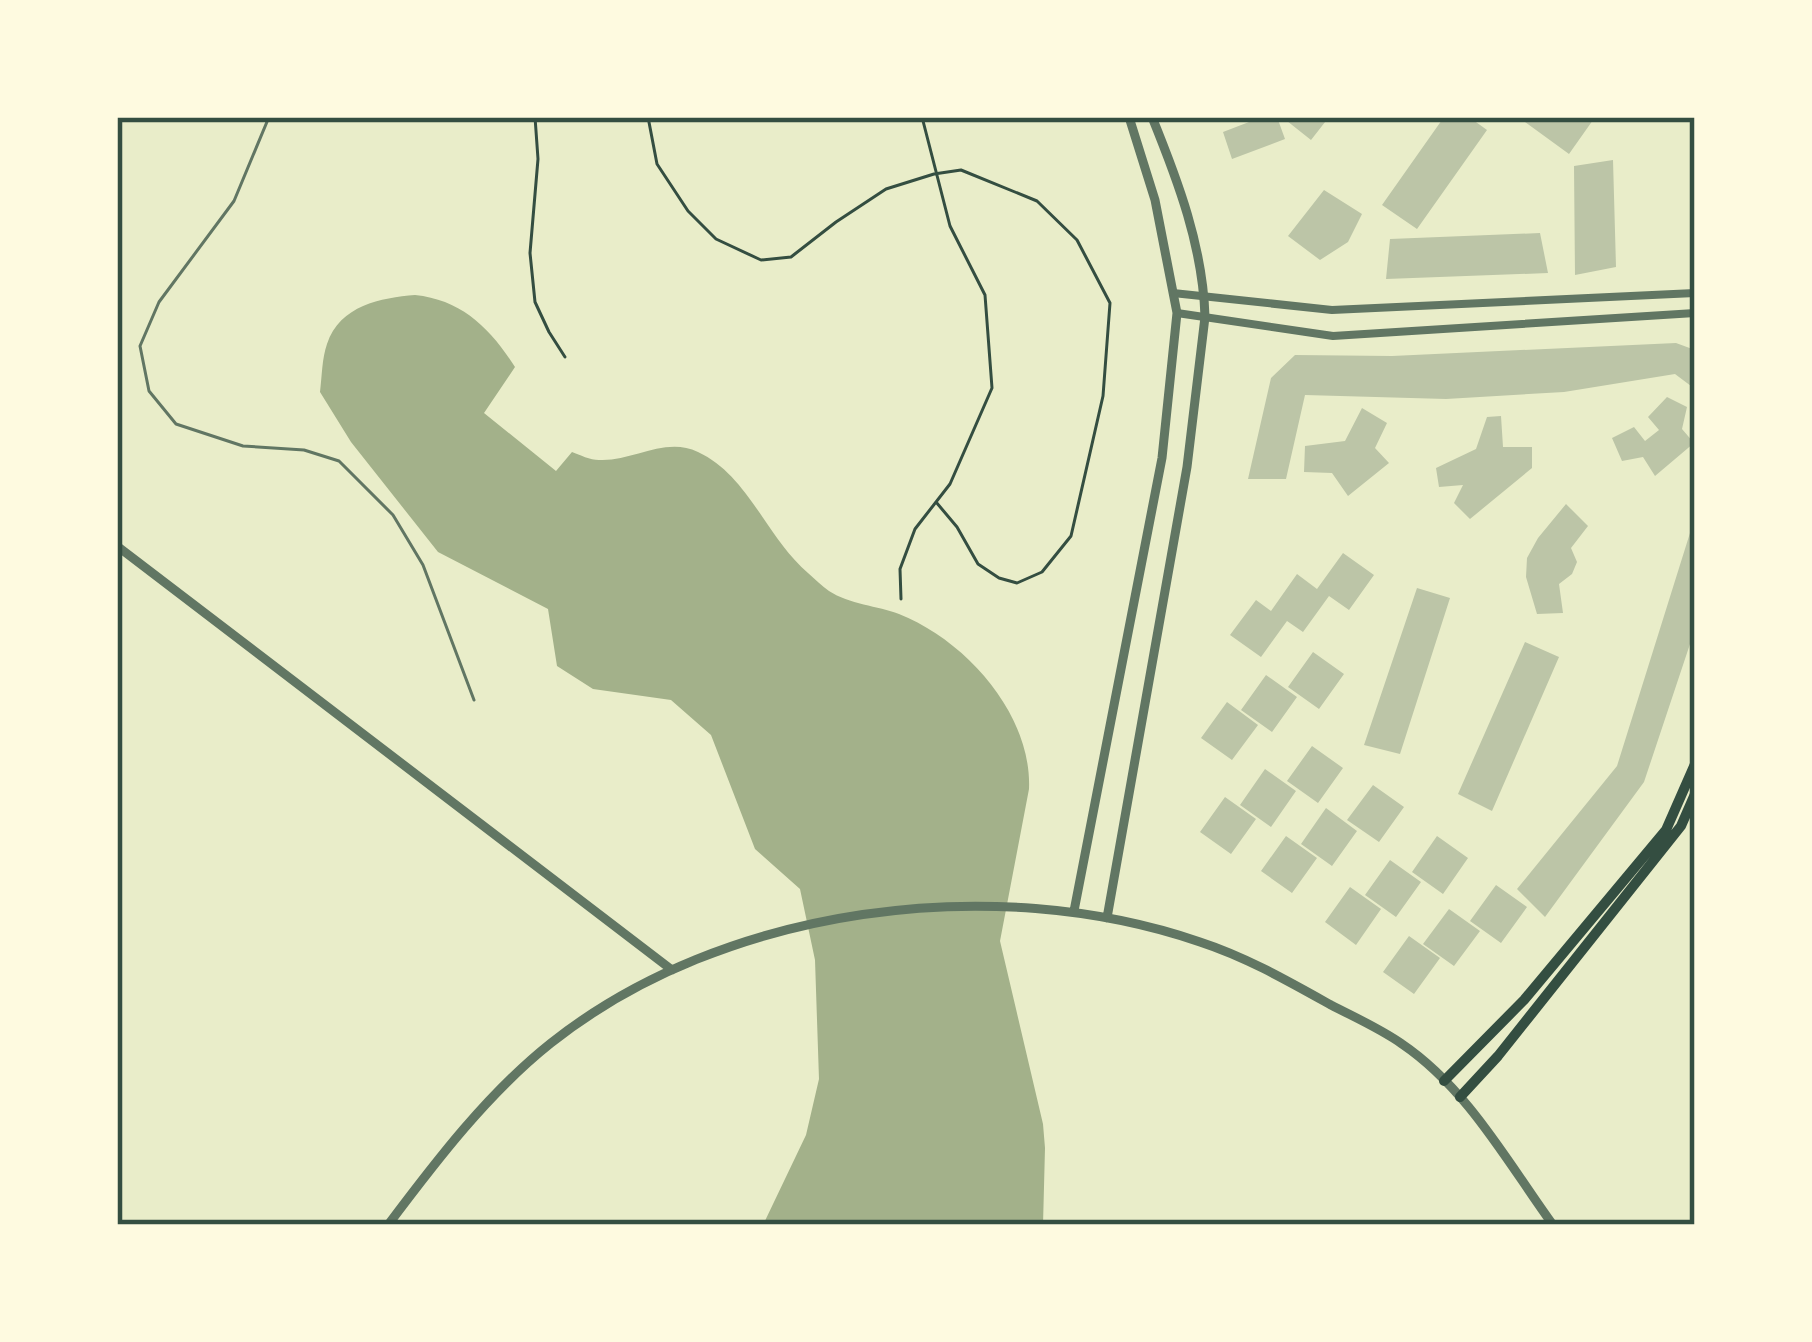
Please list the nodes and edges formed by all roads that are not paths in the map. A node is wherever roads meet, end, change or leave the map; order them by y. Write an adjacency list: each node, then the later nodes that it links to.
1 (268, 117): 11 (lane)
2 (1129, 117): 5 (street)
3 (1152, 117): 6 (street)
4 (1695, 292): 6 (street)
5 (1173, 293): 6 (street); 7 (street)
6 (1204, 296): 9 (street)
7 (1177, 313): 9 (street); 14 (street)
8 (1695, 313): 9 (street)
9 (1205, 317): 15 (street)
10 (117, 546): 16 (street)
11 (474, 700)
12 (1695, 764): 17 (main road)
13 (1695, 794): 18 (main road)
14 (1074, 911): 15 (street); 16 (street)
15 (1107, 918): 17 (street)
16 (672, 970): 19 (street)
17 (1444, 1081): 18 (street)
18 (1460, 1096): 20 (street)
19 (388, 1225)
20 (1553, 1225)

